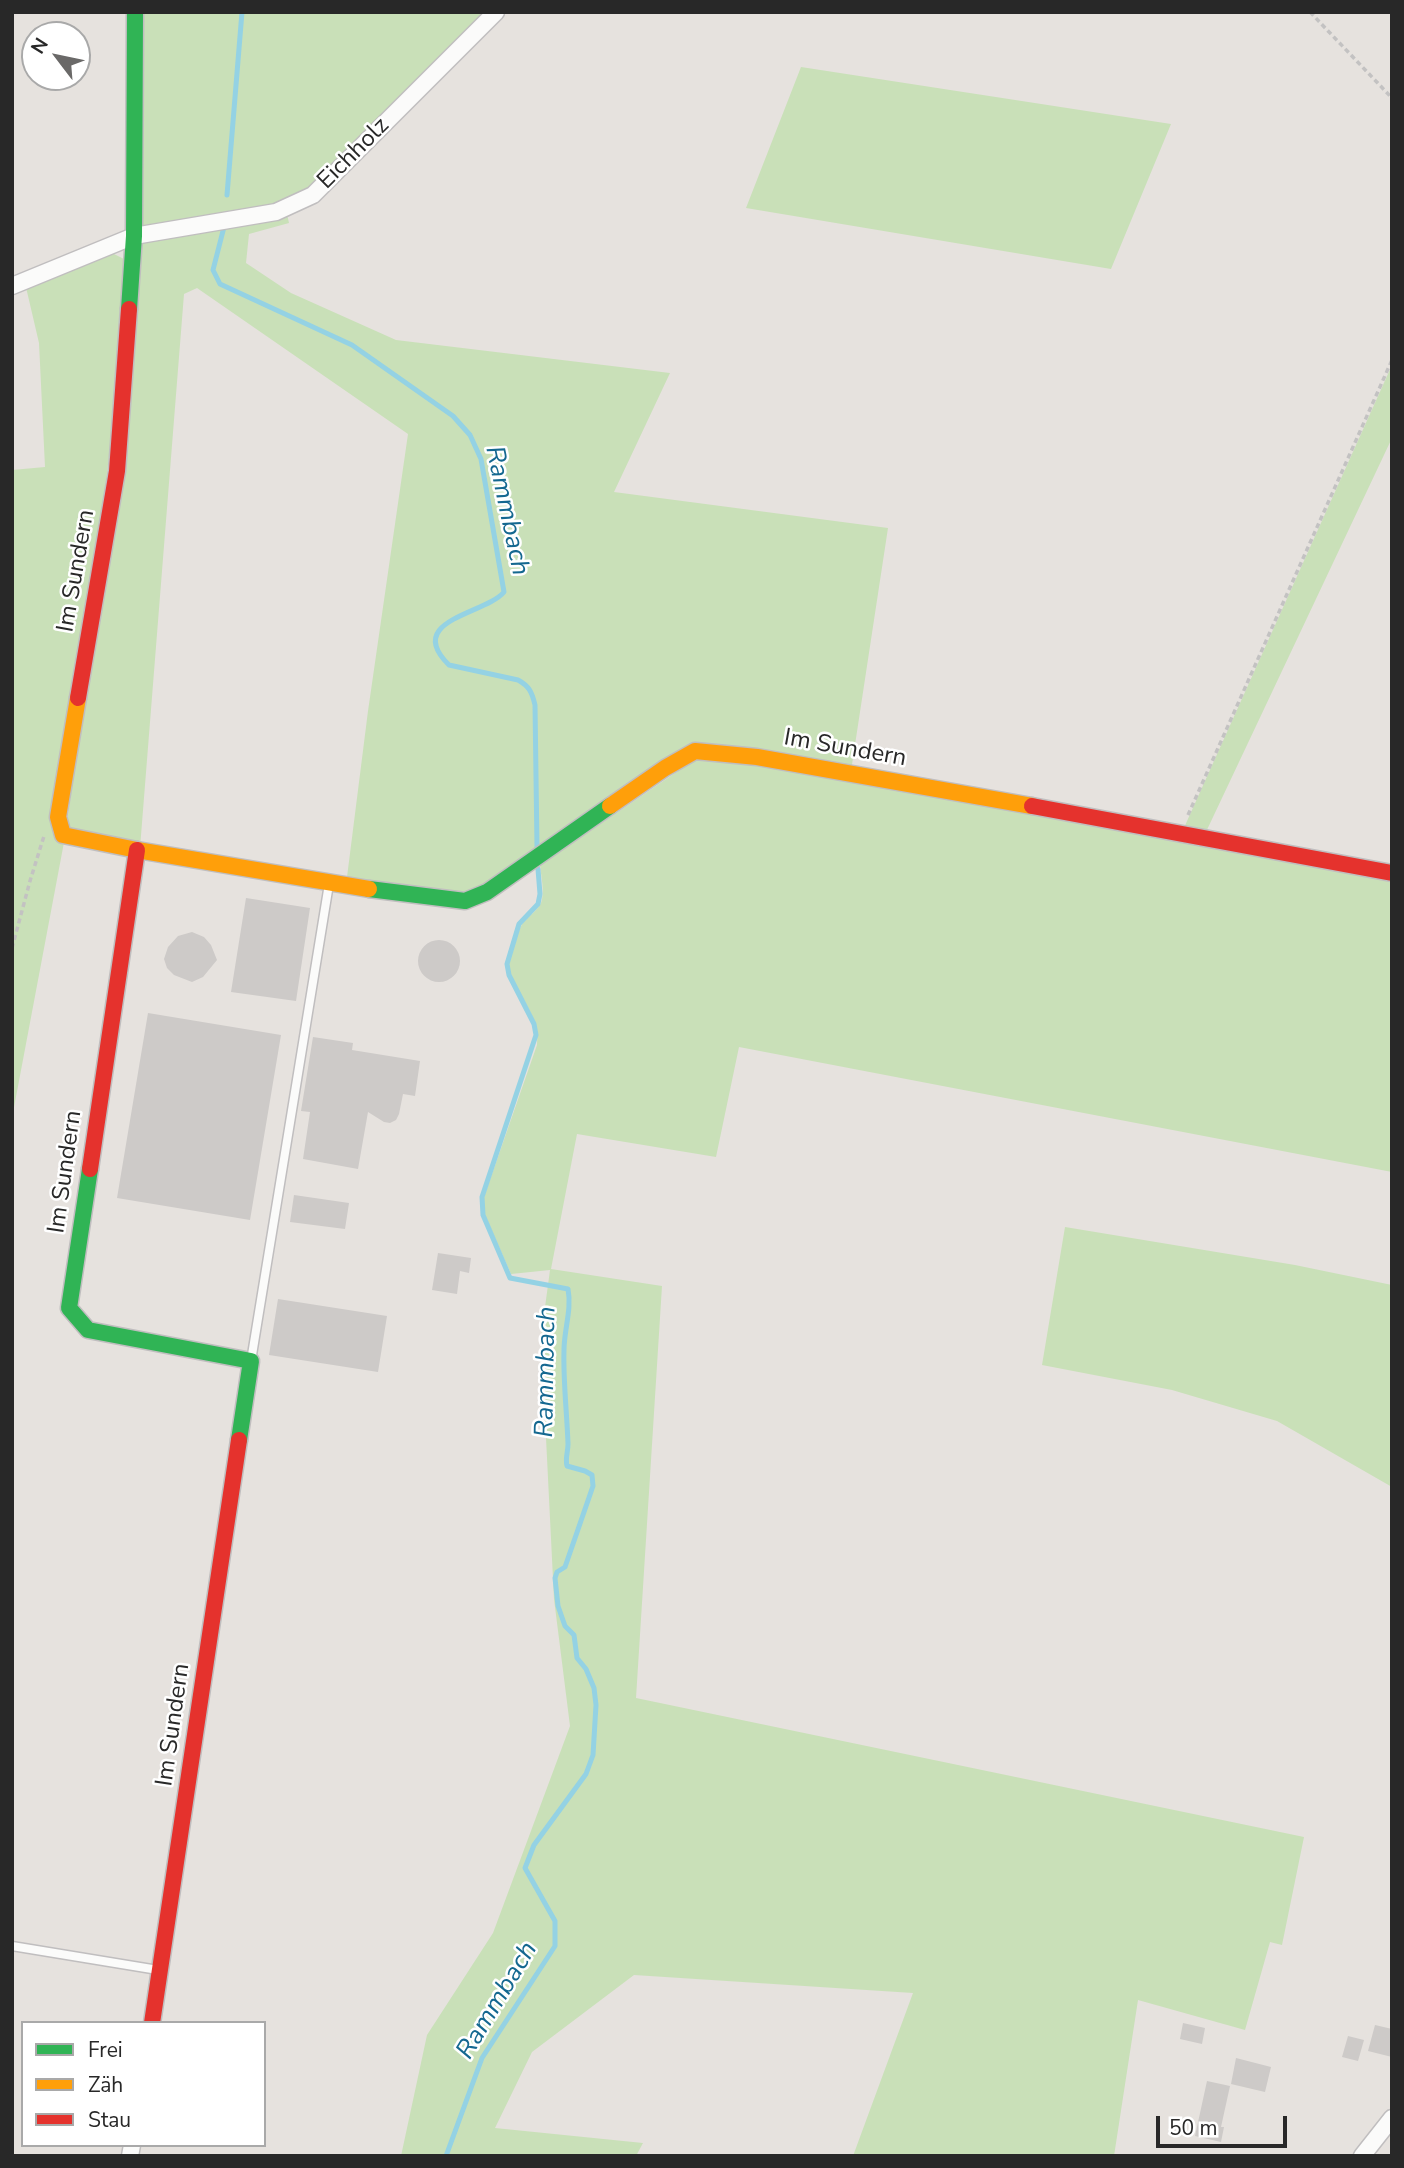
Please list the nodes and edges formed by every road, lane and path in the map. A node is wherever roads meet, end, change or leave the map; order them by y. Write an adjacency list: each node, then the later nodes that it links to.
1 (135, 12): 5 (street, Im Sundern)
2 (496, 12): 5 (street, Eichholz)
3 (1310, 12): 4 (path)
4 (1392, 99)
5 (134, 236): 6 (street); 8 (street, Im Sundern)
6 (12, 286)
7 (1392, 360): 9 (path)
8 (59, 823): 10 (street, Im Sundern); 13 (path)
9 (1180, 832): 11 (street, Im Sundern); 12 (street, Im Sundern)
10 (137, 850): 12 (street, Im Sundern); 14 (street, Im Sundern)
11 (1392, 873)
12 (330, 883): 14 (lane, Im Sundern)
13 (12, 948)
14 (251, 1361): 16 (street, Im Sundern)
15 (12, 1946): 16 (lane)
16 (161, 1971): 17 (street, Im Sundern)
17 (152, 2021)
18 (1392, 2118): 19 (street)
19 (1362, 2156)

